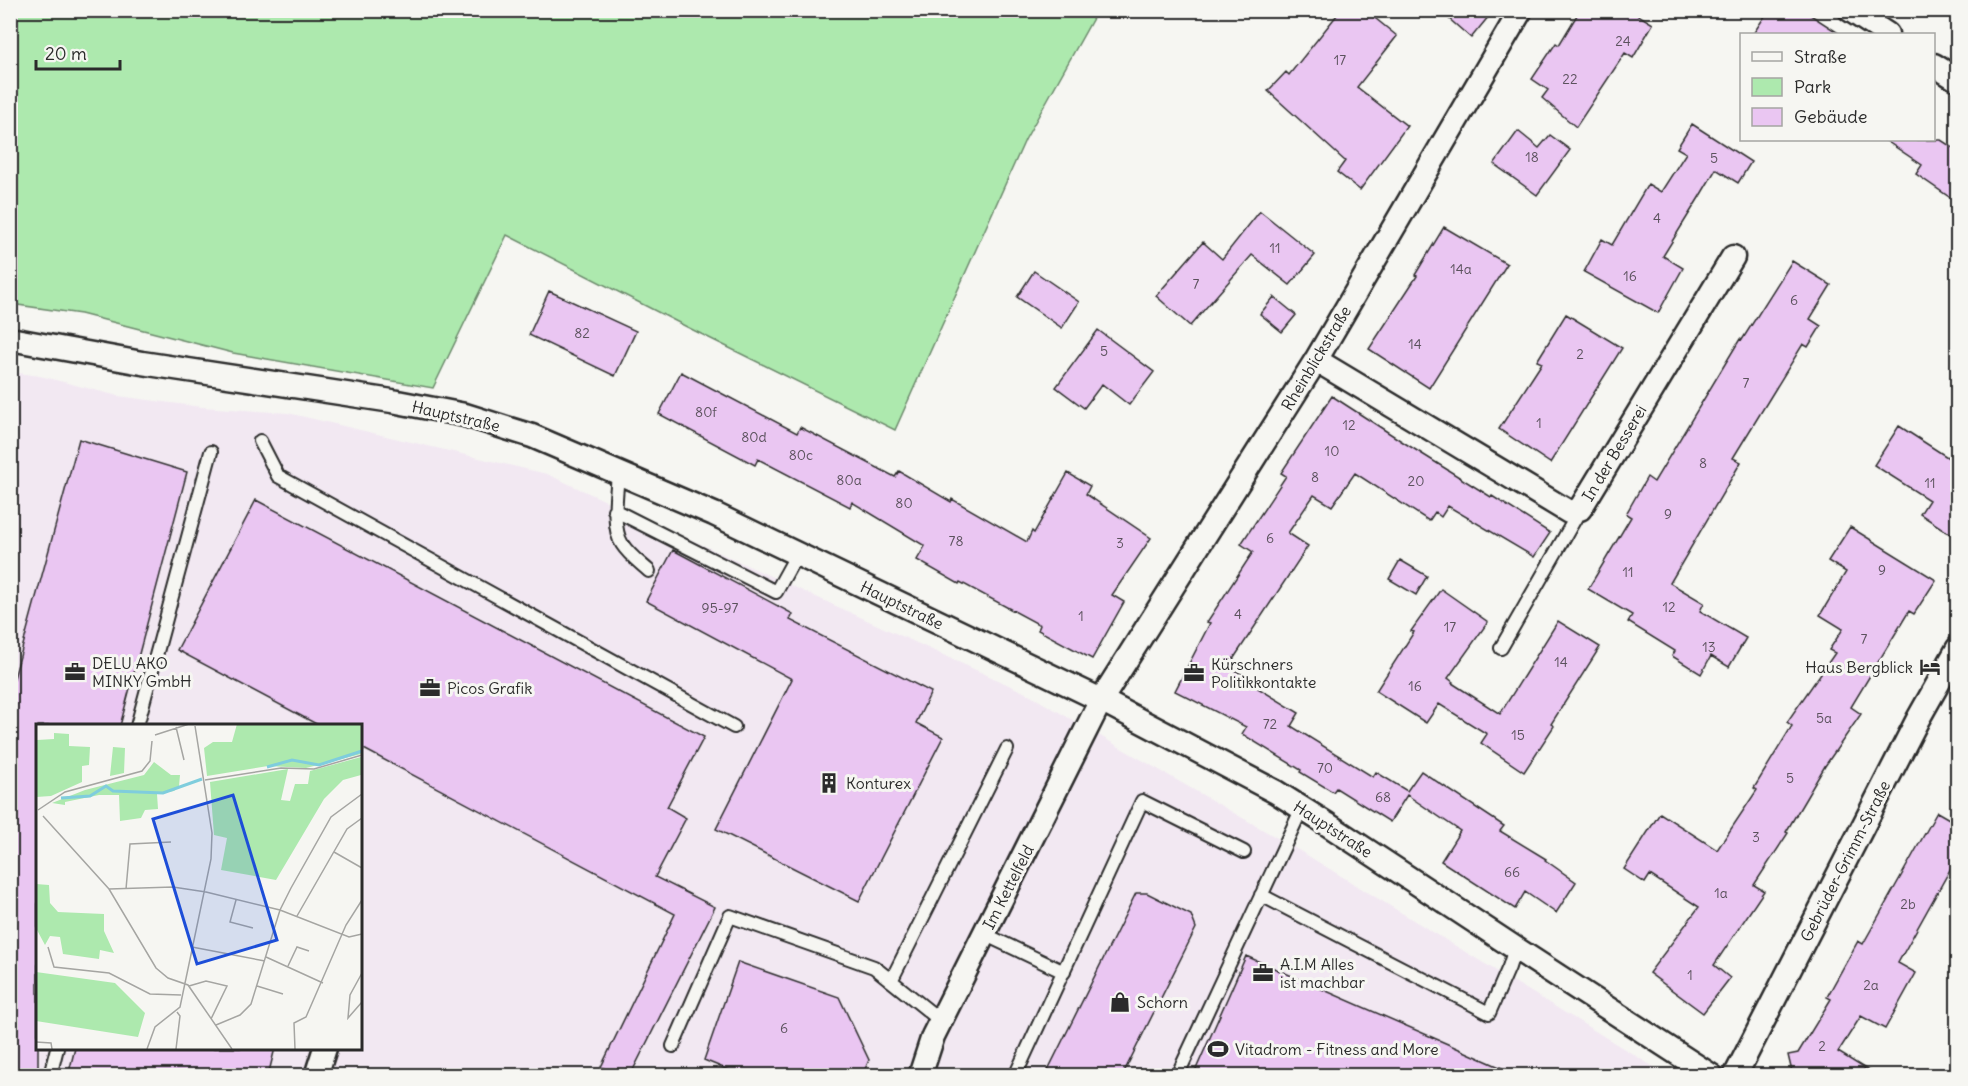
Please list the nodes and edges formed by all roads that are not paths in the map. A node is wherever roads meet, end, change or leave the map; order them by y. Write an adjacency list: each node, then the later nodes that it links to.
1 (1521, 10): 8 (street, Rheinblickstraße)
2 (1850, 10): 3 (street)
3 (1885, 33)
4 (1935, 66): 5 (street)
5 (1958, 80)
6 (1733, 257): 12 (street, In der Besserei)
7 (10, 339): 11 (street, Hauptstraße)
8 (1316, 360): 12 (street, In der Besserei); 18 (street, Rheinblickstraße)
9 (260, 441): 20 (lane)
10 (211, 452): 19 (lane)
11 (618, 473): 13 (lane); 14 (street, Hauptstraße)
12 (1580, 509): 16 (lane)
13 (614, 510): 14 (lane); 15 (lane)
14 (798, 554): 18 (street, Hauptstraße)
15 (649, 571)
16 (1501, 648)
17 (1958, 648): 40 (street, Gebrüder-Grimm-Straße)
18 (1101, 700): 22 (street, Hauptstraße); 25 (street, Im Kettelfeld)
19 (138, 724)
20 (734, 727)
21 (1007, 749): 28 (lane)
22 (1302, 808): 24 (lane); 26 (street, Hauptstraße)
23 (1244, 852): 27 (lane)
24 (1261, 895): 26 (lane); 38 (lane)
25 (984, 934): 27 (lane); 29 (street, Im Kettelfeld)
26 (1515, 948): 33 (street, Hauptstraße)
27 (1064, 972): 37 (lane)
28 (891, 981): 29 (lane); 30 (lane)
29 (941, 1021): 36 (street, Im Kettelfeld)
30 (673, 1046)
31 (56, 1050): 34 (lane)
32 (324, 1050): 35 (street)
33 (1690, 1069): 39 (street, Hauptstraße)
34 (50, 1076)
35 (316, 1076)
36 (920, 1076)
37 (1016, 1076)
38 (1177, 1076)
39 (1712, 1076)
40 (1735, 1076)

